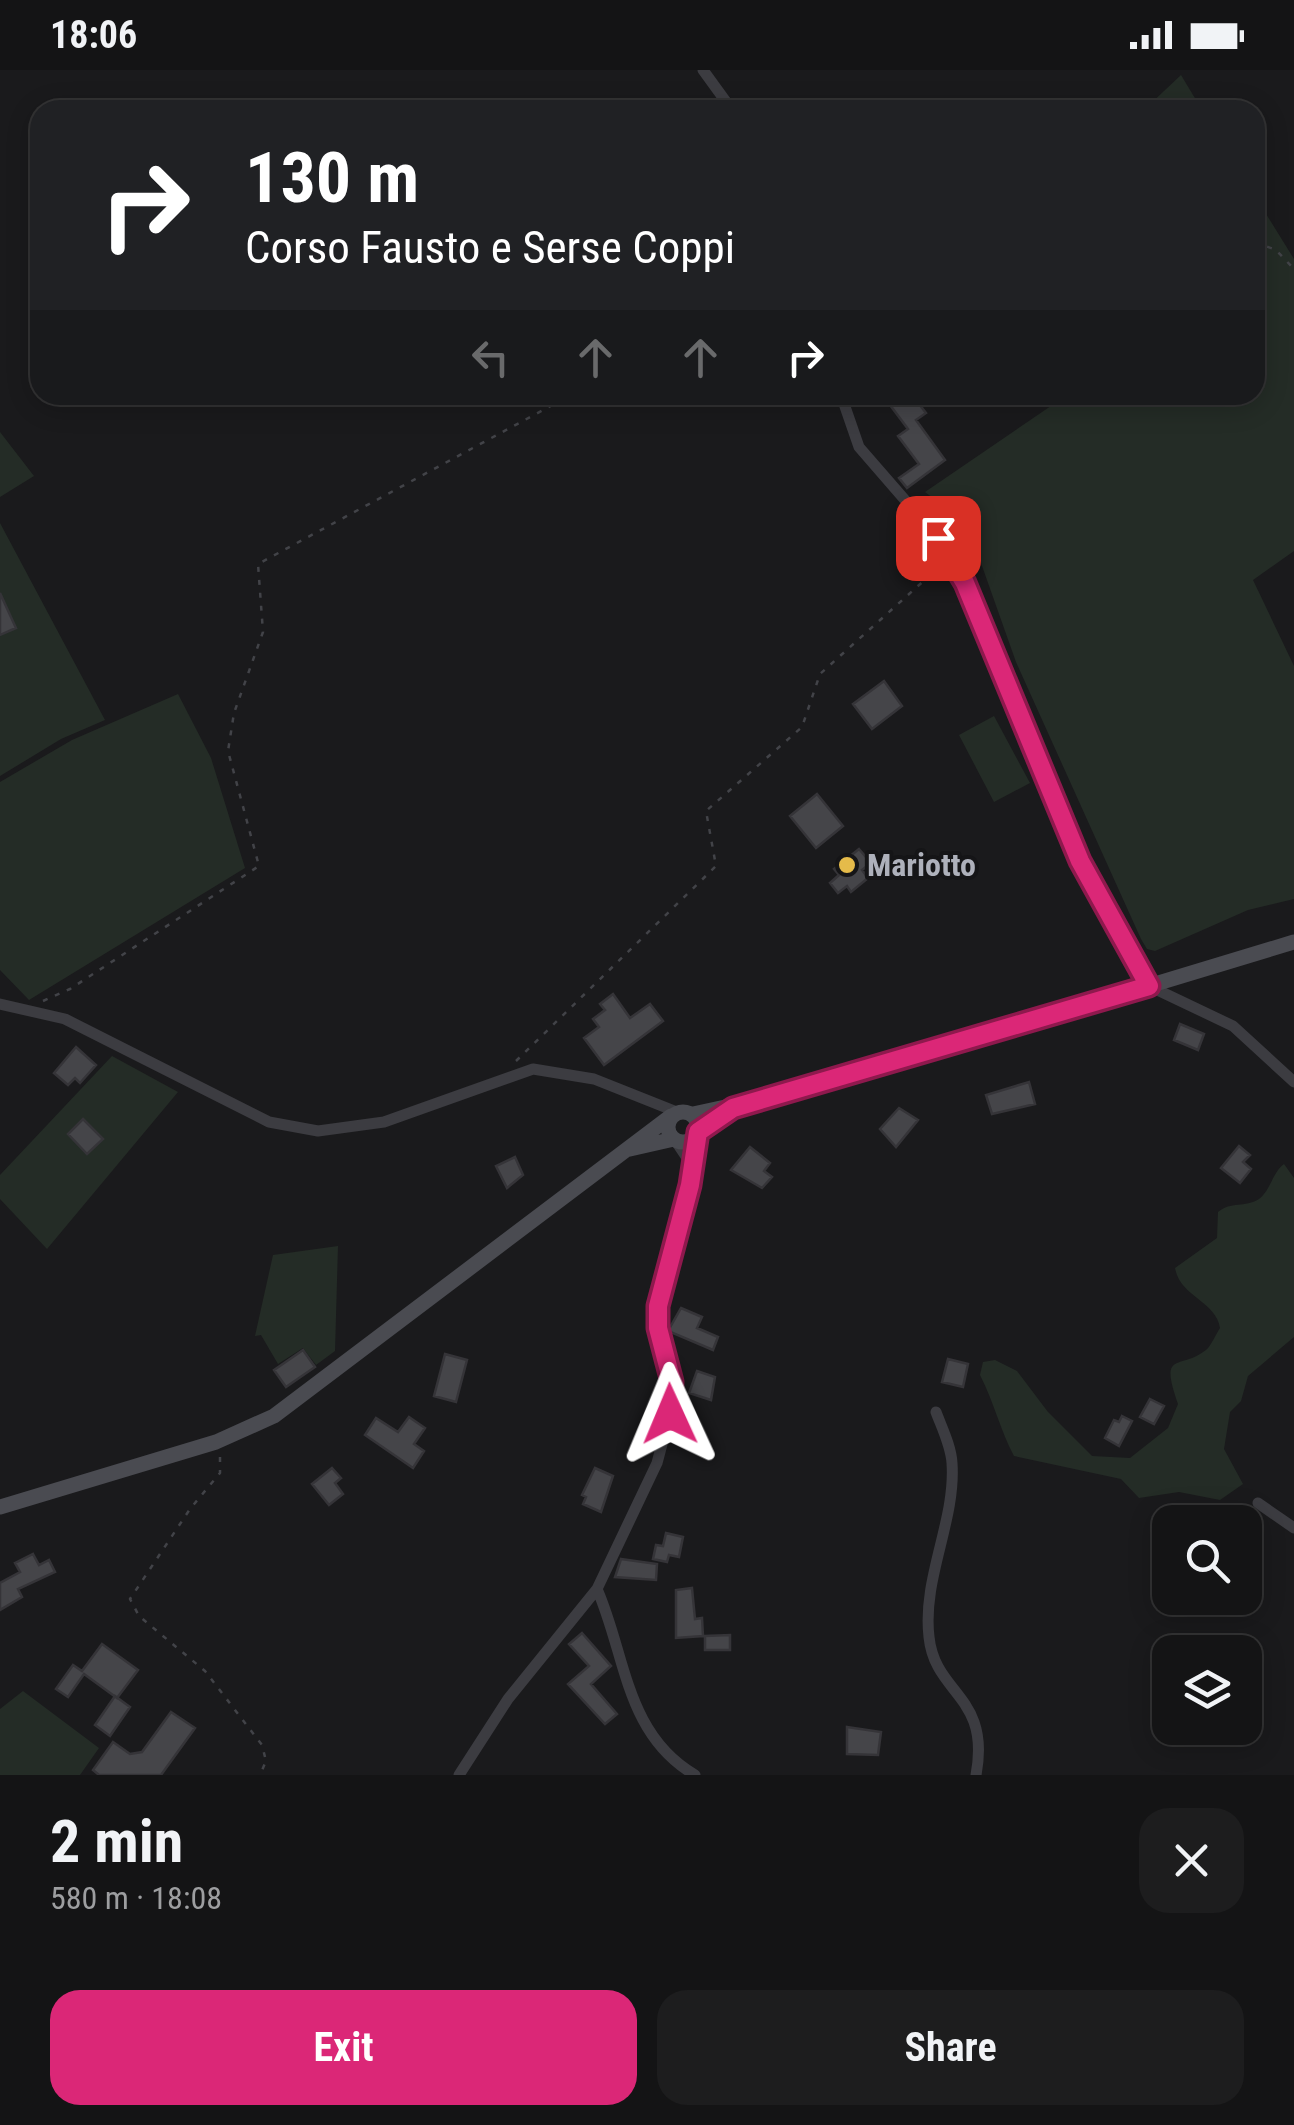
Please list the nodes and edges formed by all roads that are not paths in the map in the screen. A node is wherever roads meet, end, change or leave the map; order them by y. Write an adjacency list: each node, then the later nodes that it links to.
1 (704, 70): 2 (street)
2 (725, 100)
3 (844, 405): 5 (street)
4 (1294, 942): 5 (street)
5 (1149, 986): 7 (street); 8 (street)
6 (0, 1004): 9 (street)
7 (1294, 1082)
8 (733, 1108): 9 (street); 10 (street)
9 (680, 1114): 10 (street); 11 (street); 12 (street)
10 (697, 1134): 11 (street); 13 (street)
11 (674, 1140): 12 (street); 13 (street)
12 (617, 1154): 16 (street)
13 (693, 1167): 18 (street)
14 (936, 1412): 21 (street)
15 (1258, 1504): 17 (street)
16 (0, 1507)
17 (1294, 1528)
18 (596, 1589): 19 (street); 20 (street)
19 (458, 1775)
20 (695, 1775)
21 (976, 1775)

